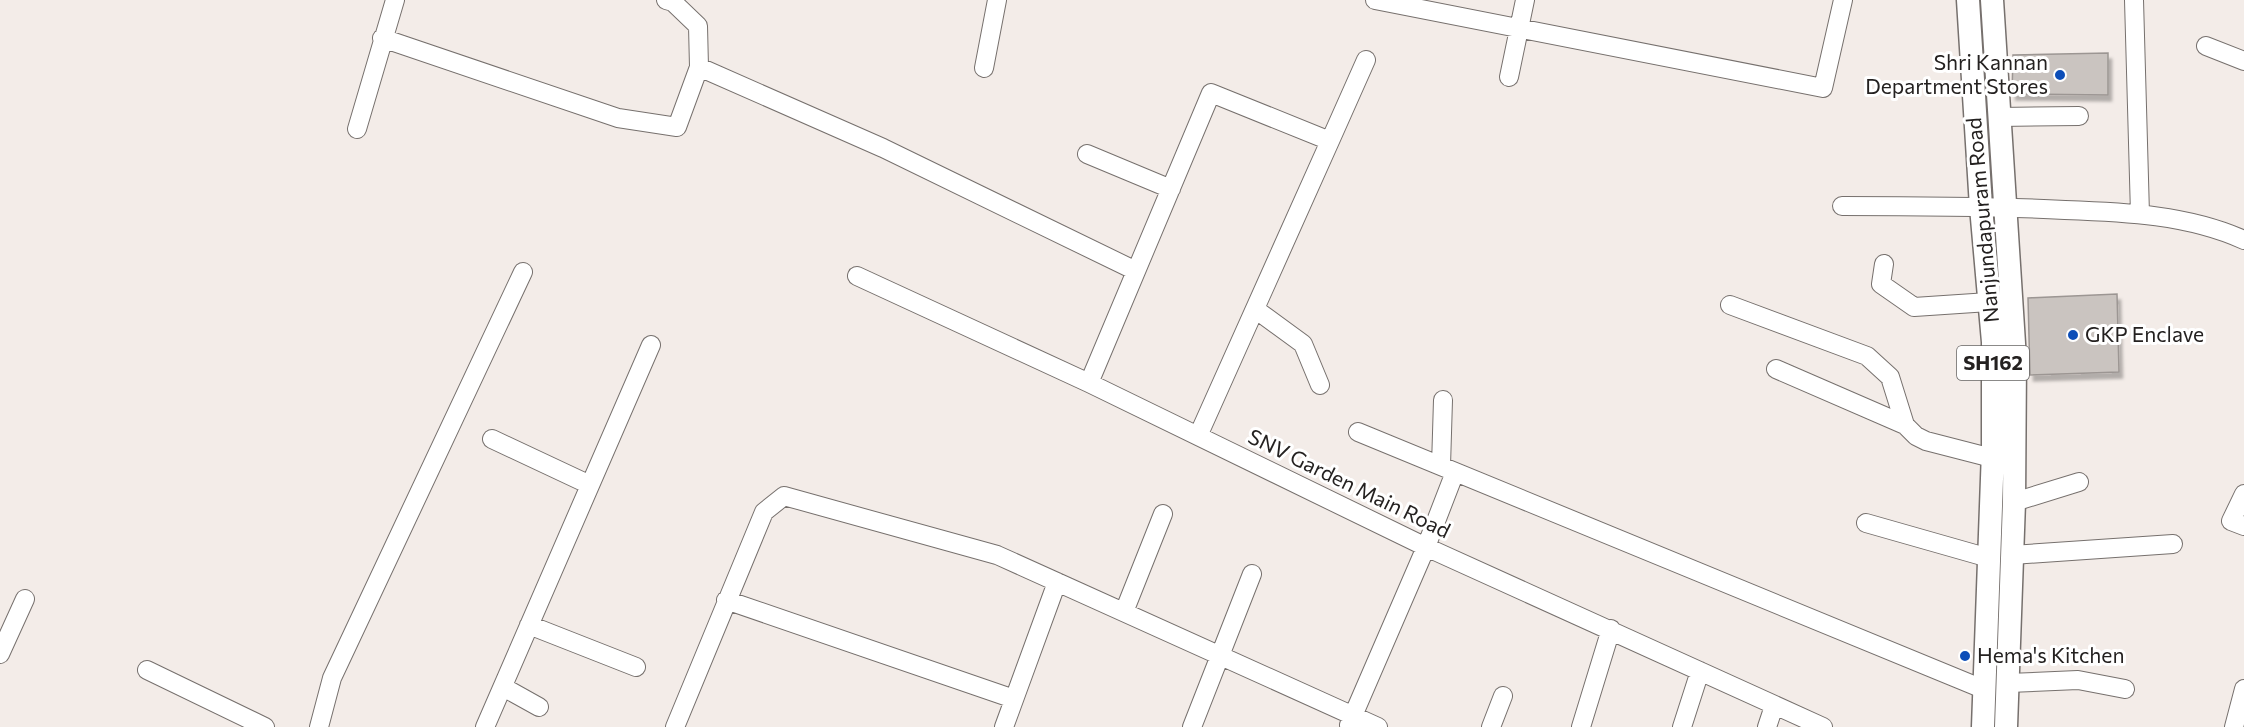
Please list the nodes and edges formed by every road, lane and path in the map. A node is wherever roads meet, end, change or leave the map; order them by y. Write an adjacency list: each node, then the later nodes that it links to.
1 (395, 0): 11 (street)
2 (666, 0): 15 (street)
3 (998, 0): 16 (street)
4 (1375, 0): 10 (street)
5 (1524, 0): 10 (street)
6 (1843, 0): 10 (street)
7 (1968, 0): 25 (main road, Nanjundapuram Road / SH162)
8 (1992, 0): 19 (main road, Nanjundapuram Road / SH162)
9 (2134, 0): 27 (street)
10 (1518, 28): 17 (street)
11 (382, 38): 15 (street); 20 (street)
12 (2206, 46): 13 (street)
13 (2243, 57)
14 (1366, 60): 21 (street)
15 (699, 67): 30 (street)
16 (984, 68)
17 (1509, 77)
18 (2079, 116): 19 (street)
19 (1998, 117): 26 (main road, Nanjundapuram Road / SH162)
20 (357, 129)
21 (1330, 141): 23 (street); 35 (street)
22 (1087, 154): 23 (street)
23 (1171, 189): 30 (street)
24 (1842, 206): 25 (street)
25 (1981, 207): 26 (street); 33 (main road, Nanjundapuram Road / SH162)
26 (2005, 207): 27 (street); 50 (main road, Nanjundapuram Road / SH162)
27 (2140, 214): 28 (street)
28 (2244, 240)
29 (1884, 264): 33 (street)
30 (1136, 271): 38 (street)
31 (523, 272): 82 (street)
32 (858, 276): 38 (street, SNV Garden Main Road)
33 (1989, 302): 45 (main road, Nanjundapuram Road / SH162)
34 (1730, 305): 41 (street)
35 (1255, 309): 39 (street); 43 (street)
36 (651, 345): 48 (street)
37 (1776, 369): 41 (street)
38 (1089, 383): 43 (street, SNV Garden Main Road)
39 (1320, 385)
40 (1443, 400): 46 (street)
41 (1905, 425): 45 (street)
42 (1358, 432): 46 (street)
43 (1198, 436): 55 (street, SNV Garden Main Road)
44 (492, 439): 48 (street)
45 (1992, 458): 57 (main road, Nanjundapuram Road / SH162)
46 (1448, 469): 55 (street); 72 (street)
47 (2079, 482): 50 (street)
48 (590, 485): 63 (street)
49 (2244, 494): 53 (street)
50 (2014, 502): 56 (main road, Nanjundapuram Road / SH162)
51 (1163, 514): 62 (street)
52 (1866, 523): 57 (street)
53 (2244, 526)
54 (2173, 544): 56 (street)
55 (1426, 547): 64 (street, SNV Garden Main Road); 79 (street)
56 (2012, 555): 70 (main road, Nanjundapuram Road / SH162)
57 (1989, 558): 72 (main road, Nanjundapuram Road / SH162)
58 (1252, 574): 66 (street)
59 (1057, 582): 61 (street); 62 (street); 76 (street)
60 (25, 599): 65 (street)
61 (726, 600): 76 (street); 80 (street)
62 (1124, 612): 66 (street)
63 (529, 625): 67 (street); 71 (street)
64 (1611, 629): 69 (street, SNV Garden Main Road); 88 (street)
65 (0, 654)
66 (1220, 655): 79 (street); 85 (street)
67 (636, 667)
68 (147, 670): 81 (street)
69 (1700, 671): 77 (street, SNV Garden Main Road); 89 (street)
70 (2008, 683): 73 (street); 93 (main road, Nanjundapuram Road / SH162)
71 (502, 687): 78 (street); 83 (street)
72 (1983, 689): 92 (main road, Nanjundapuram Road / SH162)
73 (2125, 689)
74 (2244, 689): 94 (street)
75 (1503, 696): 87 (street)
76 (1014, 699): 84 (street)
77 (1774, 706): 90 (street); 91 (street, SNV Garden Main Road)
78 (539, 707)
79 (1351, 722): 86 (street)
80 (678, 726)
81 (265, 727)
82 (319, 727)
83 (485, 727)
84 (1004, 727)
85 (1192, 727)
86 (1378, 727)
87 (1491, 727)
88 (1581, 727)
89 (1682, 727)
90 (1767, 727)
91 (1823, 727)
92 (1983, 727)
93 (2006, 727)
94 (2234, 727)

